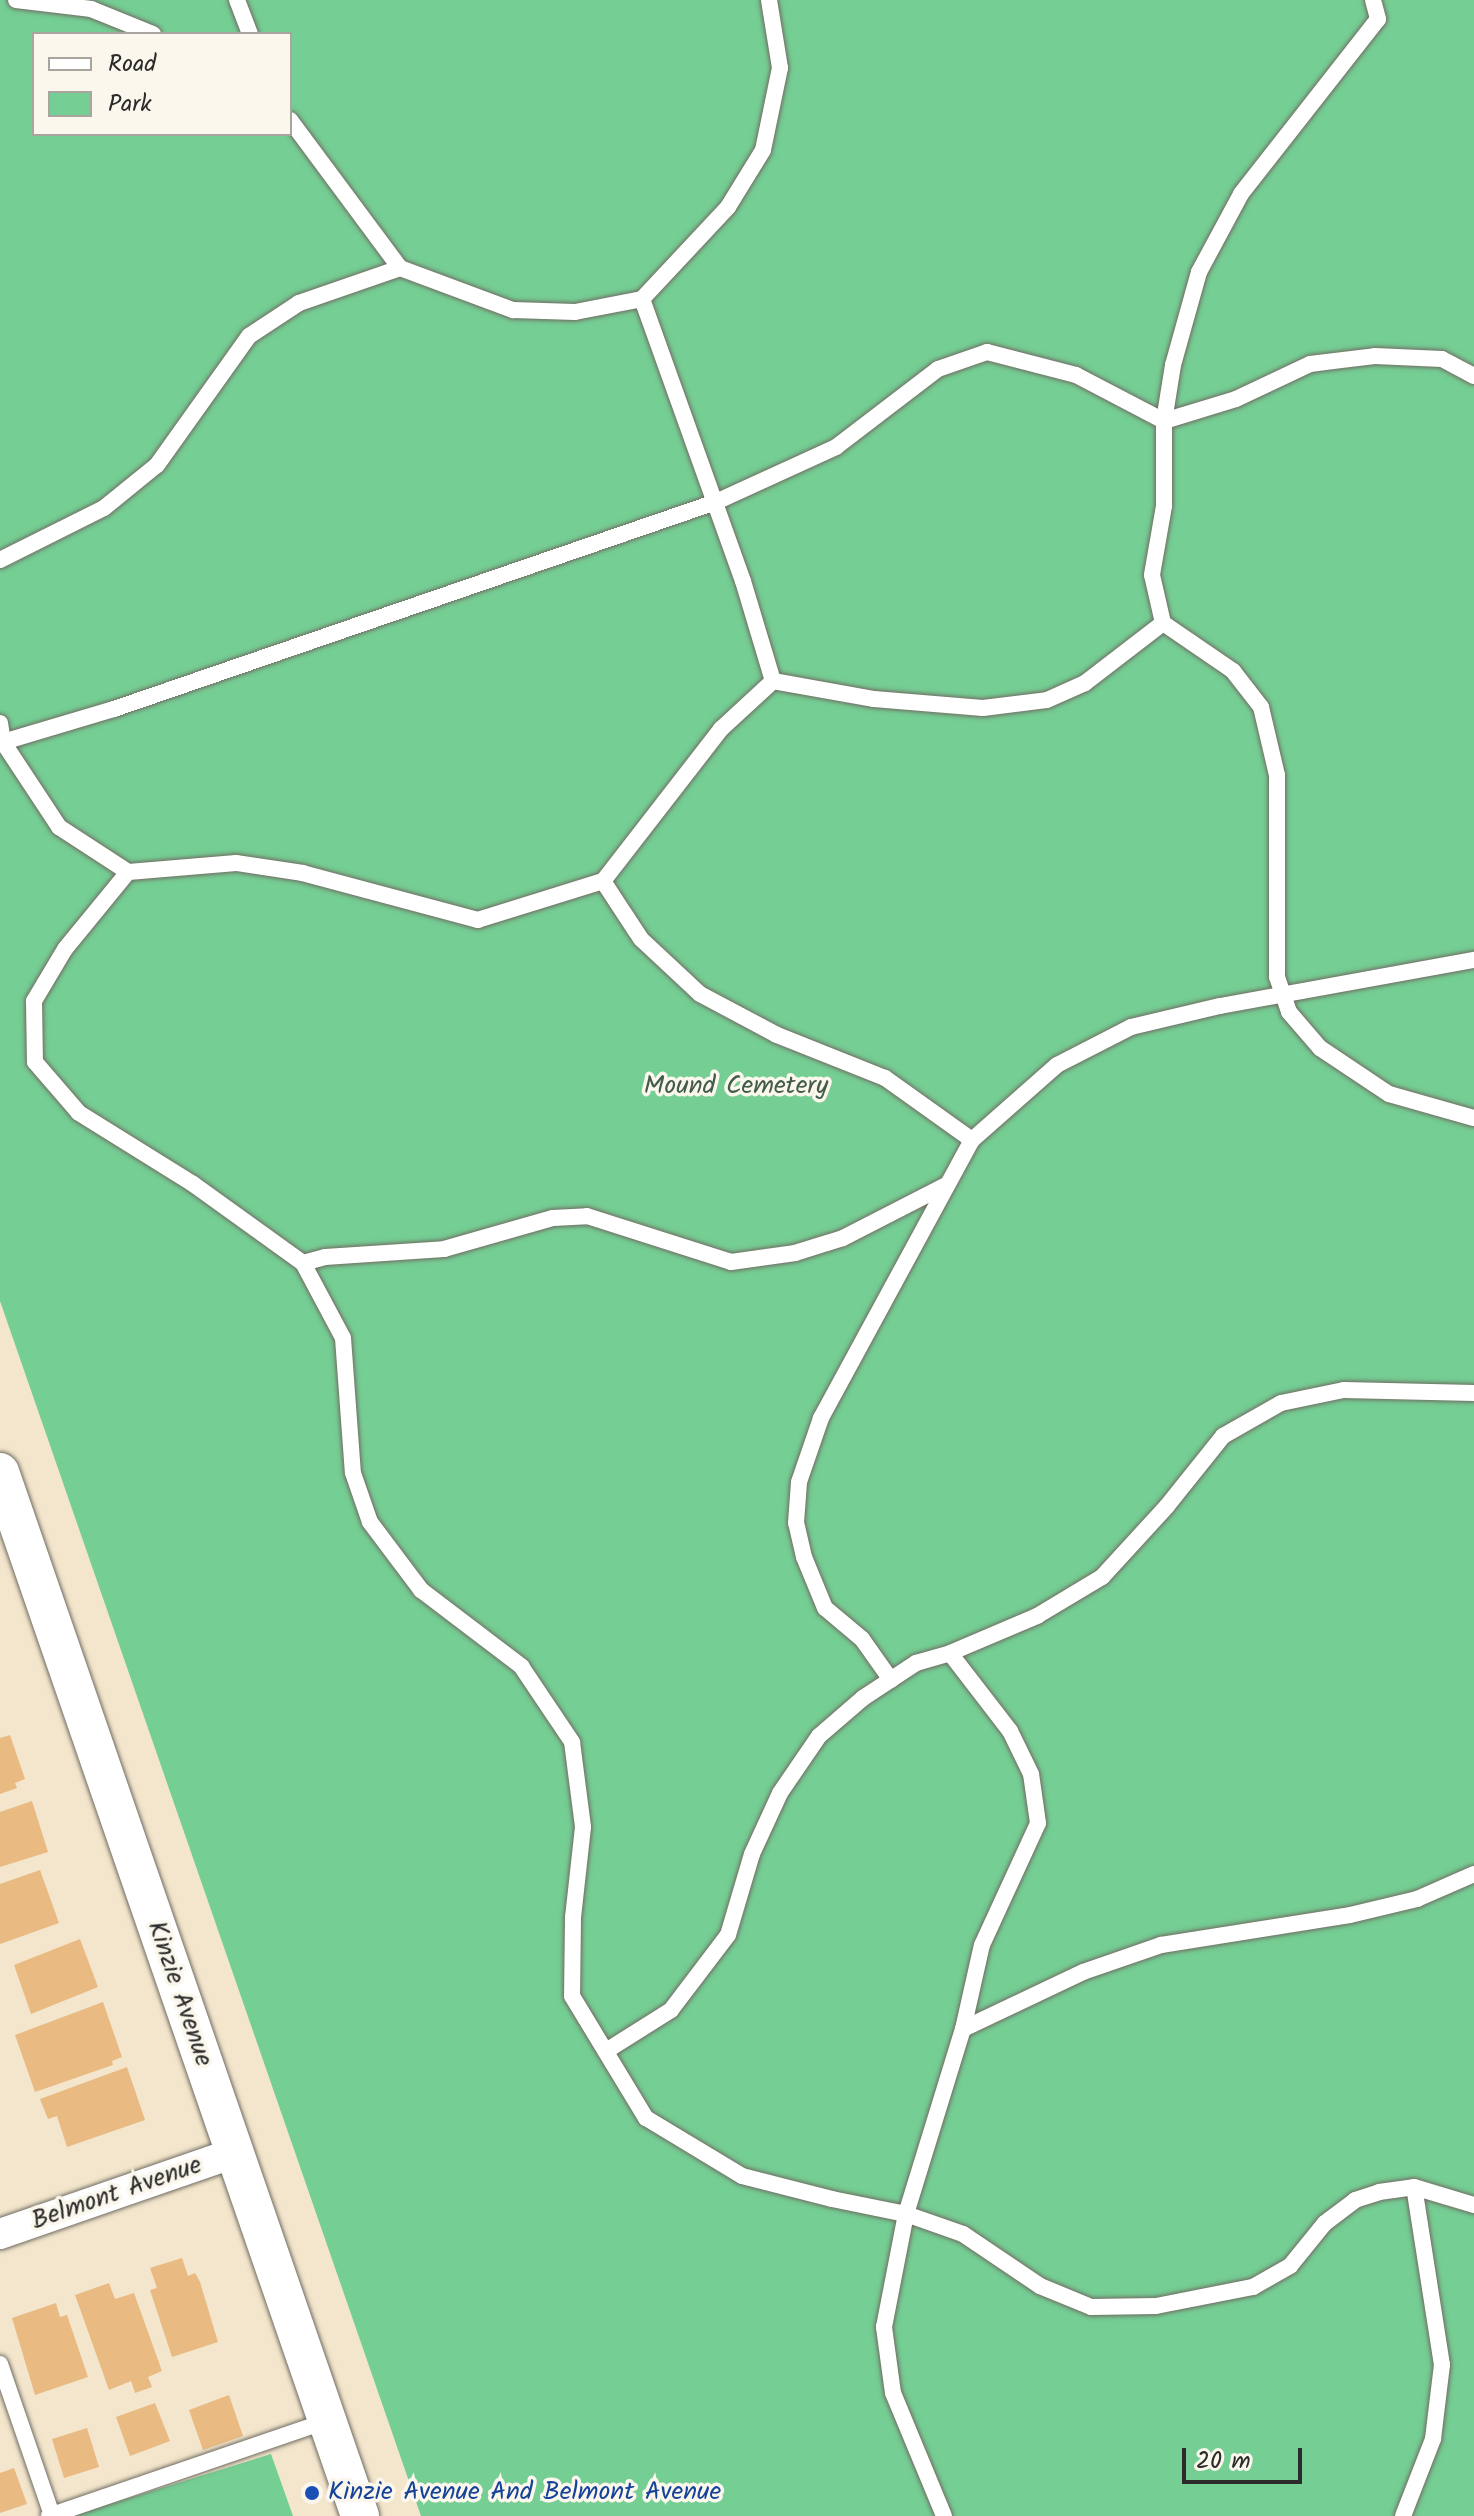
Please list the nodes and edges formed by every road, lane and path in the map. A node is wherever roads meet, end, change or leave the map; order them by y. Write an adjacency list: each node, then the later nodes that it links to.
1 (16, 0): 5 (lane)
2 (237, 0): 6 (lane)
3 (769, 0): 9 (lane)
4 (1373, 0): 11 (lane)
5 (148, 32)
6 (249, 32)
7 (292, 123): 8 (lane)
8 (400, 268): 9 (lane); 13 (lane)
9 (642, 299): 12 (lane)
10 (1474, 376): 11 (lane)
11 (1164, 421): 12 (lane); 15 (lane)
12 (716, 502): 16 (lane); 18 (lane)
13 (0, 560): 14 (lane)
14 (0, 570)
15 (1163, 623): 16 (lane); 22 (lane)
16 (773, 681): 20 (lane)
17 (0, 723): 18 (lane)
18 (3, 742): 19 (lane)
19 (128, 872): 20 (lane); 26 (lane)
20 (603, 881): 24 (lane)
21 (1474, 960): 22 (lane)
22 (1283, 995): 23 (lane); 24 (lane)
23 (1474, 1118)
24 (972, 1140): 25 (lane)
25 (948, 1184): 26 (lane); 30 (lane)
26 (303, 1263): 33 (lane)
27 (1474, 1393): 29 (lane)
28 (0, 1472): 34 (street, Kinzie Avenue)
29 (950, 1653): 30 (lane); 32 (lane)
30 (891, 1680): 33 (lane)
31 (1474, 1874): 32 (lane)
32 (963, 2029): 37 (lane)
33 (606, 2051): 37 (lane)
34 (234, 2153): 38 (street, Belmont Avenue); 40 (street, Kinzie Avenue)
35 (1414, 2187): 36 (lane); 37 (lane); 44 (lane)
36 (1474, 2205)
37 (906, 2214): 43 (lane)
38 (0, 2234)
39 (0, 2364): 41 (lane)
40 (326, 2421): 41 (lane); 42 (street, Kinzie Avenue)
41 (50, 2516)
42 (360, 2516)
43 (944, 2516)
44 (1403, 2516)

